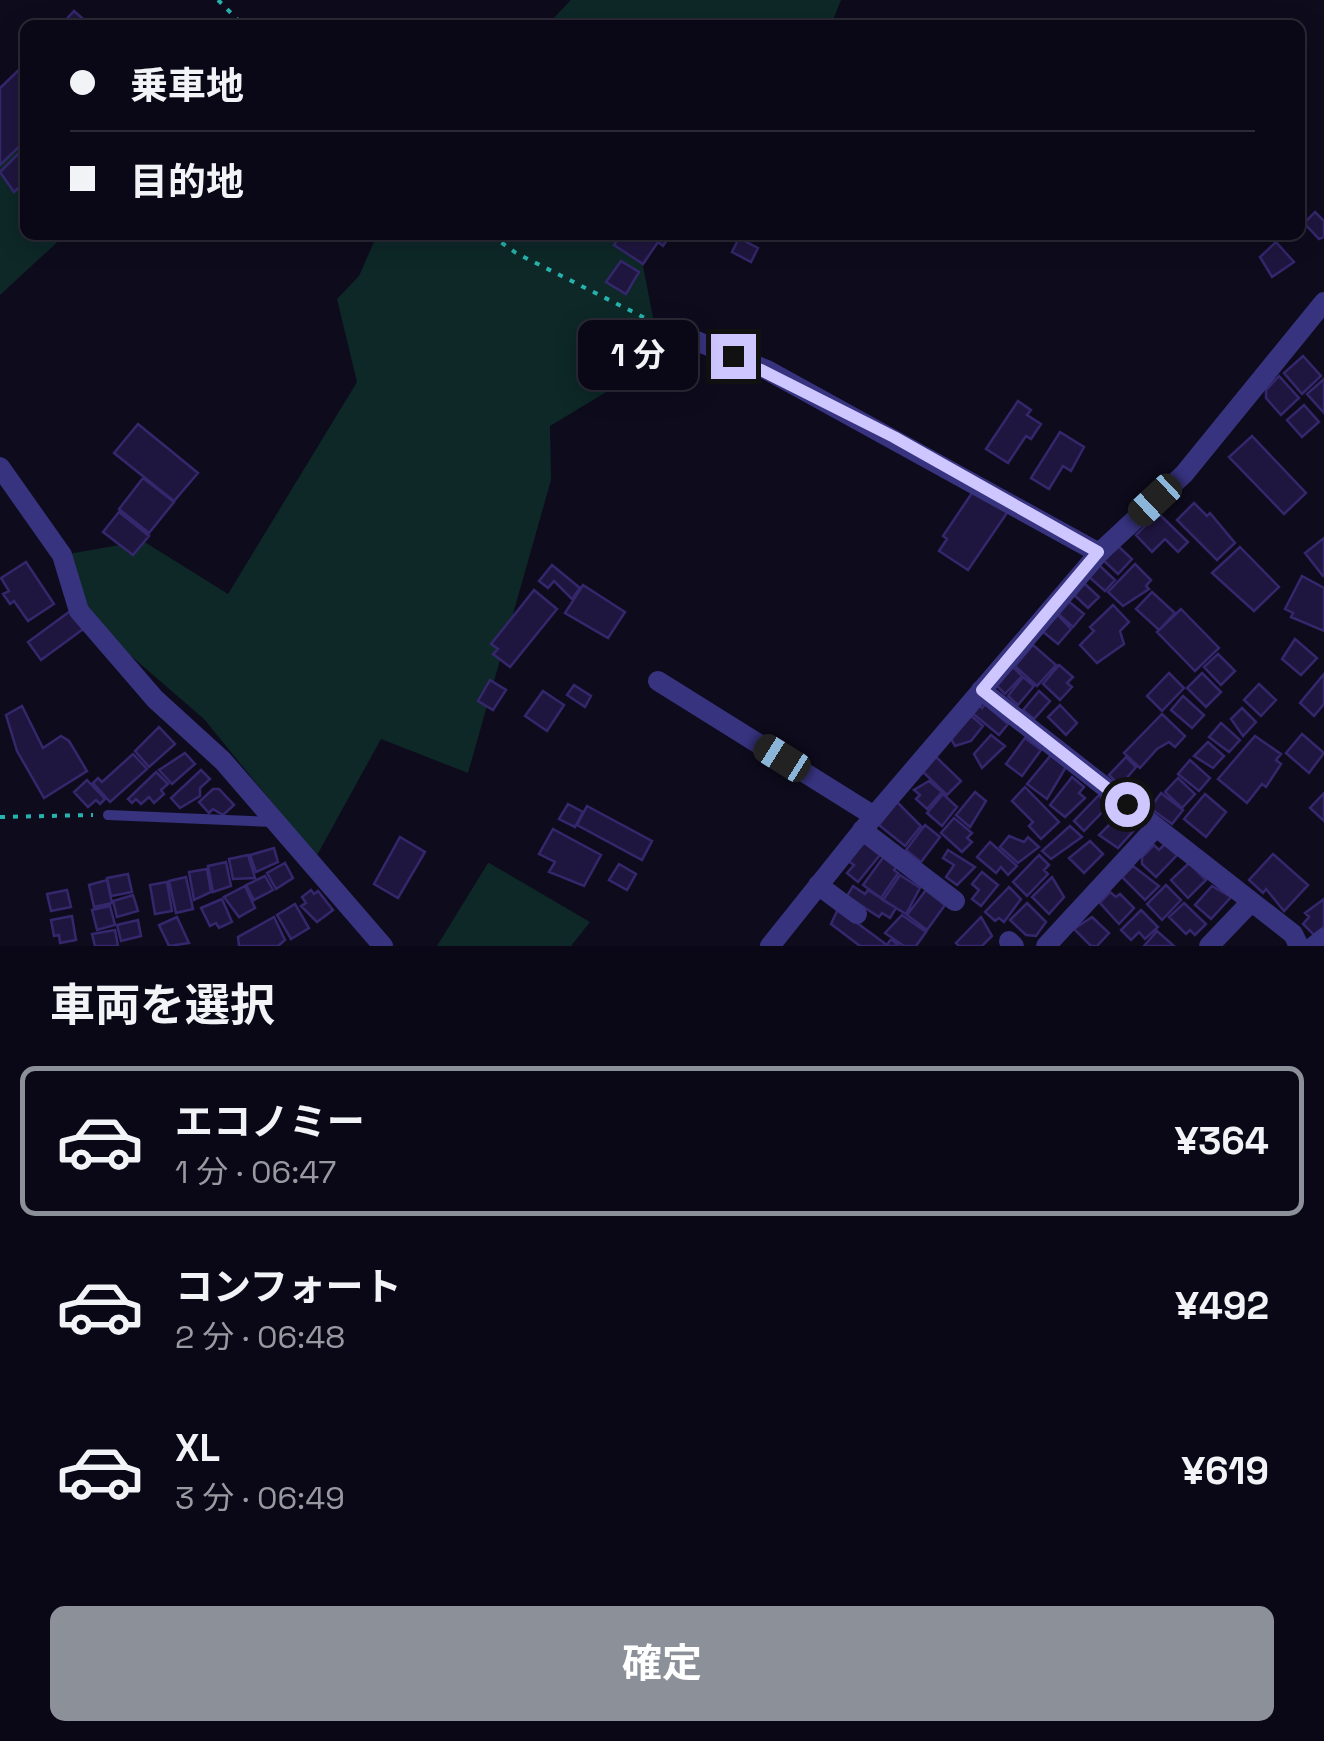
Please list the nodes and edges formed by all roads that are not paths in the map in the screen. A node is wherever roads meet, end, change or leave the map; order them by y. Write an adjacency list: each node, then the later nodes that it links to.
1 (1324, 302): 4 (street)
2 (665, 328): 4 (street)
3 (0, 467): 8 (street)
4 (1098, 552): 6 (street)
5 (658, 681): 9 (street)
6 (982, 690): 9 (street); 10 (street)
7 (108, 814): 8 (lane)
8 (274, 822): 16 (street)
9 (868, 823): 11 (street); 12 (street)
10 (1156, 827): 13 (street); 18 (street)
11 (818, 885): 14 (street); 17 (street)
12 (956, 901)
13 (1252, 902): 19 (street); 20 (street)
14 (856, 914)
15 (1324, 938): 21 (street)
16 (383, 946)
17 (770, 946)
18 (1046, 946)
19 (1209, 946)
20 (1299, 946)
21 (1314, 946)

